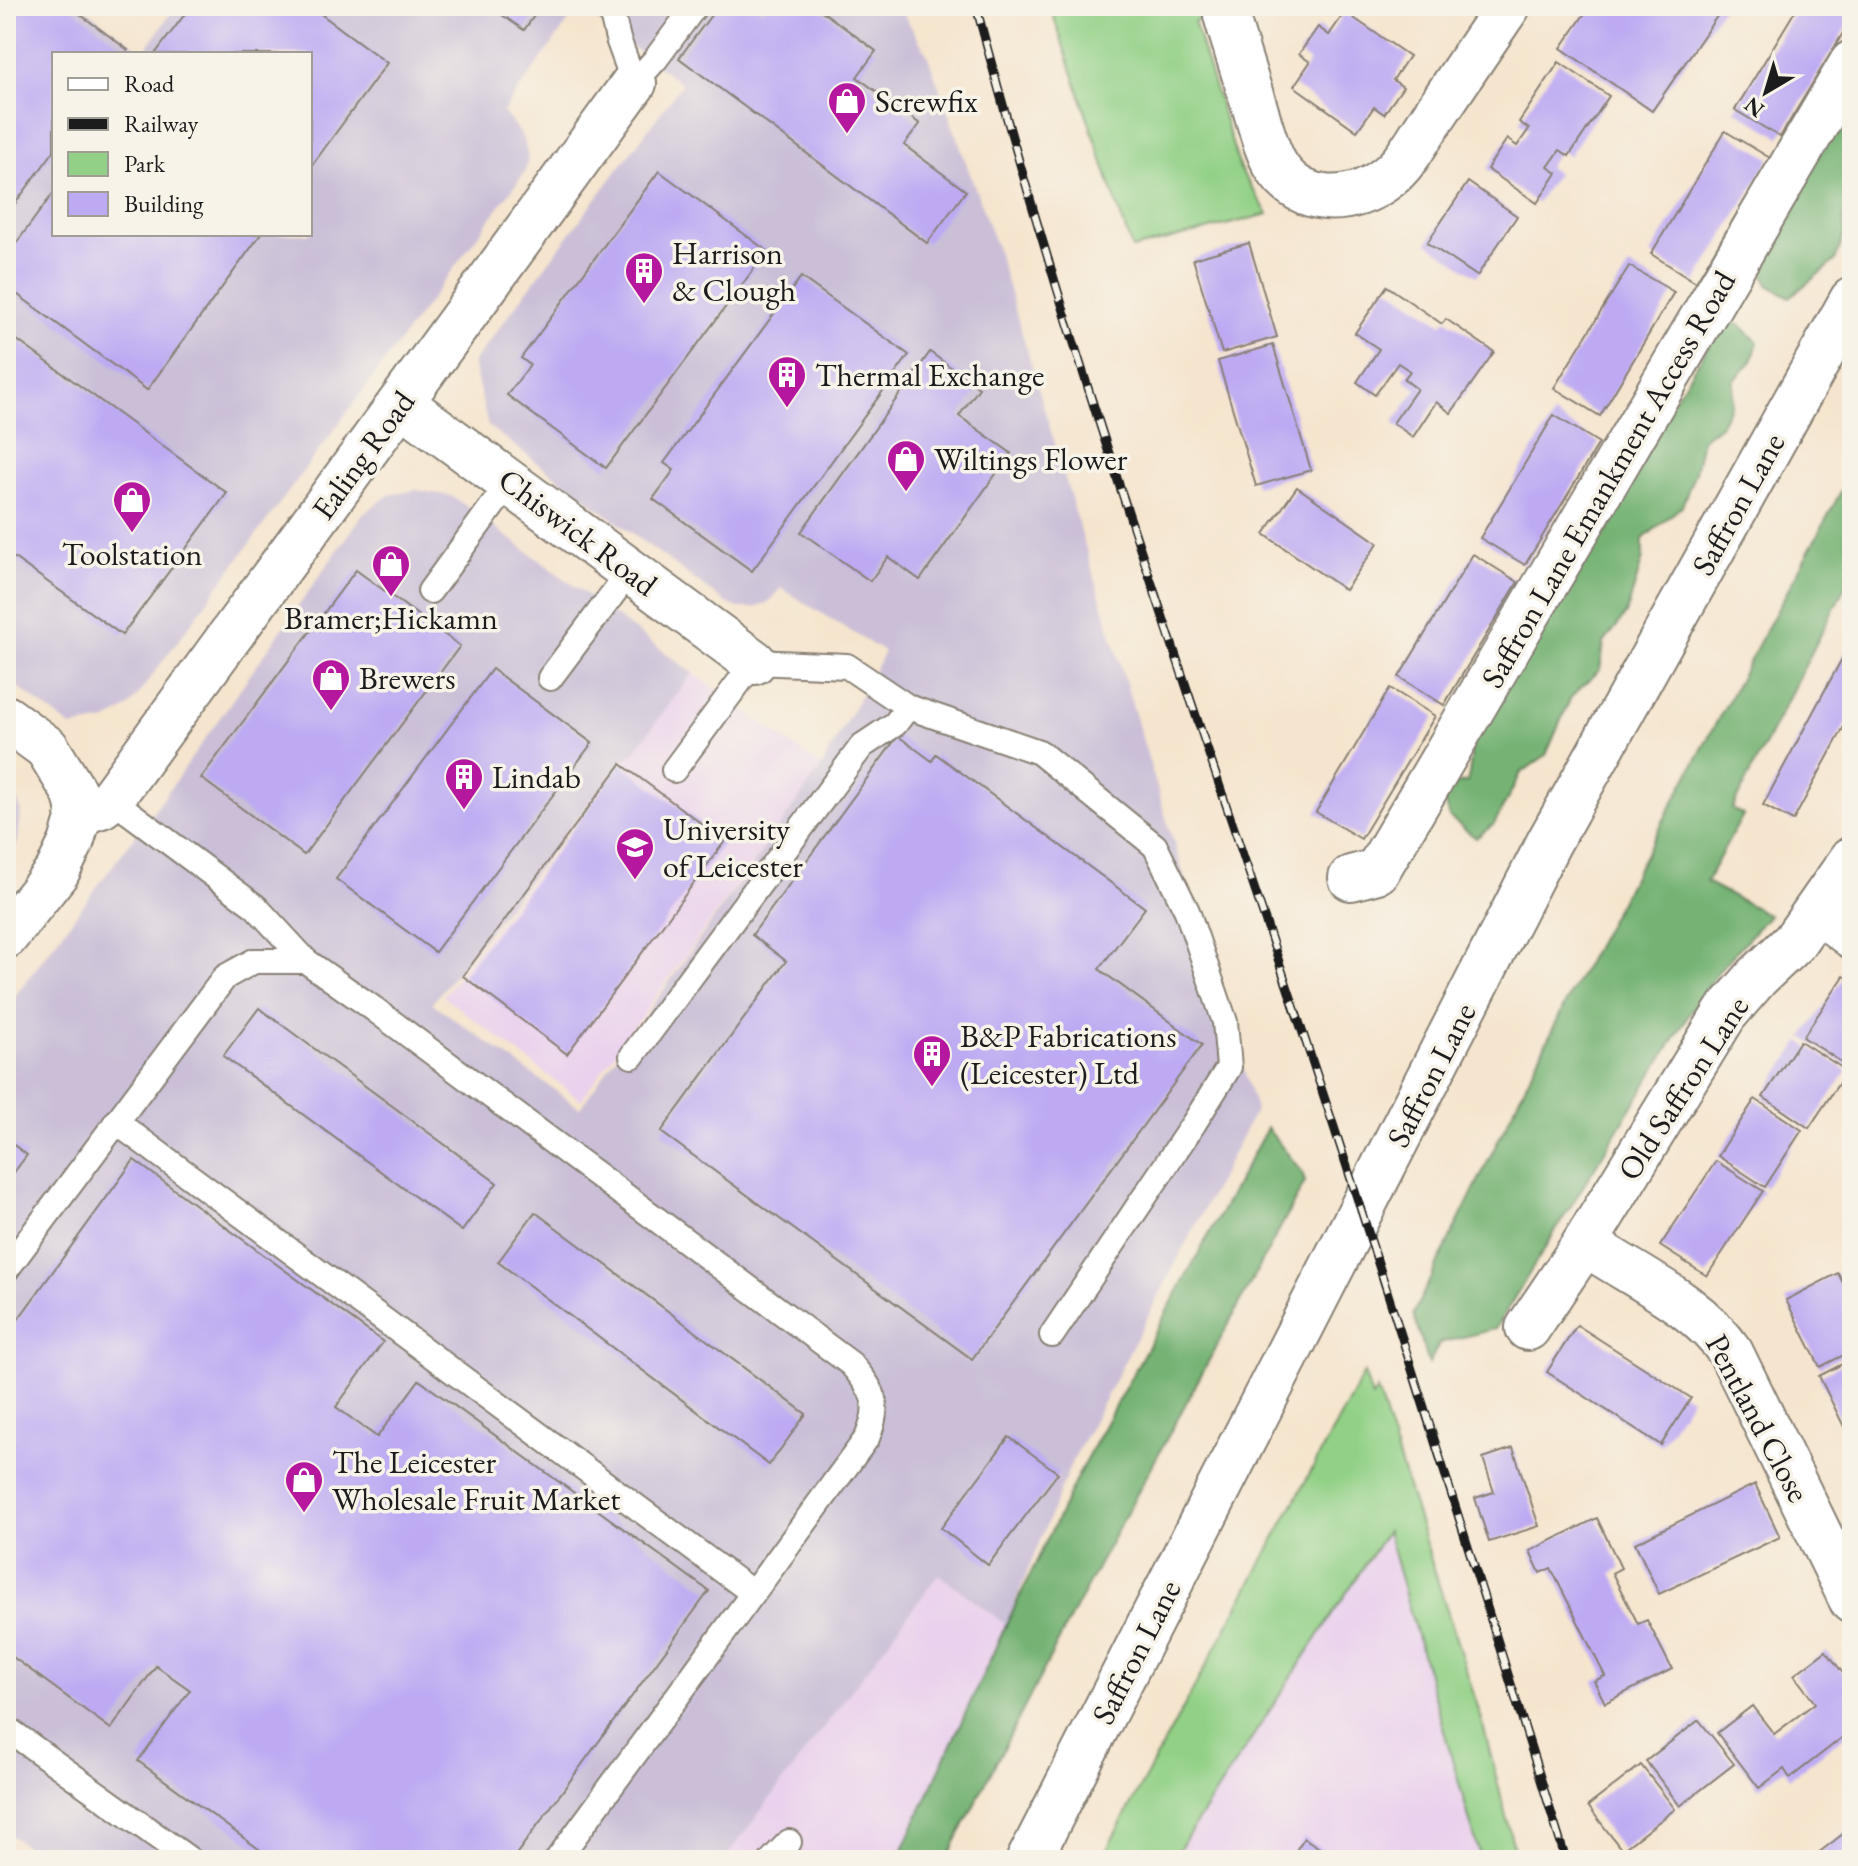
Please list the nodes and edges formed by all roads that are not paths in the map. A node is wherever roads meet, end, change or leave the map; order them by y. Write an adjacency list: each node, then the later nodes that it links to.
1 (610, 6): 6 (lane)
2 (695, 6): 6 (lane)
3 (1508, 6): 4 (street)
4 (1226, 15)
5 (1852, 63): 19 (street, Saffron Lane Emankment Access Road)
6 (634, 83): 8 (street, Ealing Road)
7 (1852, 300): 37 (street, Saffron Lane)
8 (401, 403): 9 (street, Chiswick Road); 17 (street, Ealing Road)
9 (510, 482): 10 (street, Chiswick Road); 11 (lane)
10 (630, 571): 12 (street, Chiswick Road); 13 (lane)
11 (430, 591)
12 (754, 662): 14 (lane); 16 (lane)
13 (550, 678)
14 (908, 707): 24 (lane); 29 (lane)
15 (6, 718): 17 (street)
16 (674, 770)
17 (95, 806): 21 (street, Ealing Road); 23 (lane)
18 (1852, 859): 20 (street, Old Saffron Lane)
19 (1351, 878)
20 (1817, 910): 22 (street); 26 (street, Old Saffron Lane)
21 (6, 936)
22 (1852, 936)
23 (306, 961): 25 (lane); 30 (lane)
24 (632, 1056)
25 (116, 1122): 27 (lane); 30 (lane)
26 (1585, 1243): 28 (street, Old Saffron Lane); 31 (street, Pentland Close)
27 (6, 1270)
28 (1528, 1328)
29 (1052, 1335)
30 (753, 1593): 35 (lane)
31 (1852, 1601)
32 (6, 1728): 34 (lane)
33 (789, 1842): 36 (lane)
34 (190, 1860)
35 (557, 1860)
36 (772, 1860)
37 (1029, 1860)

